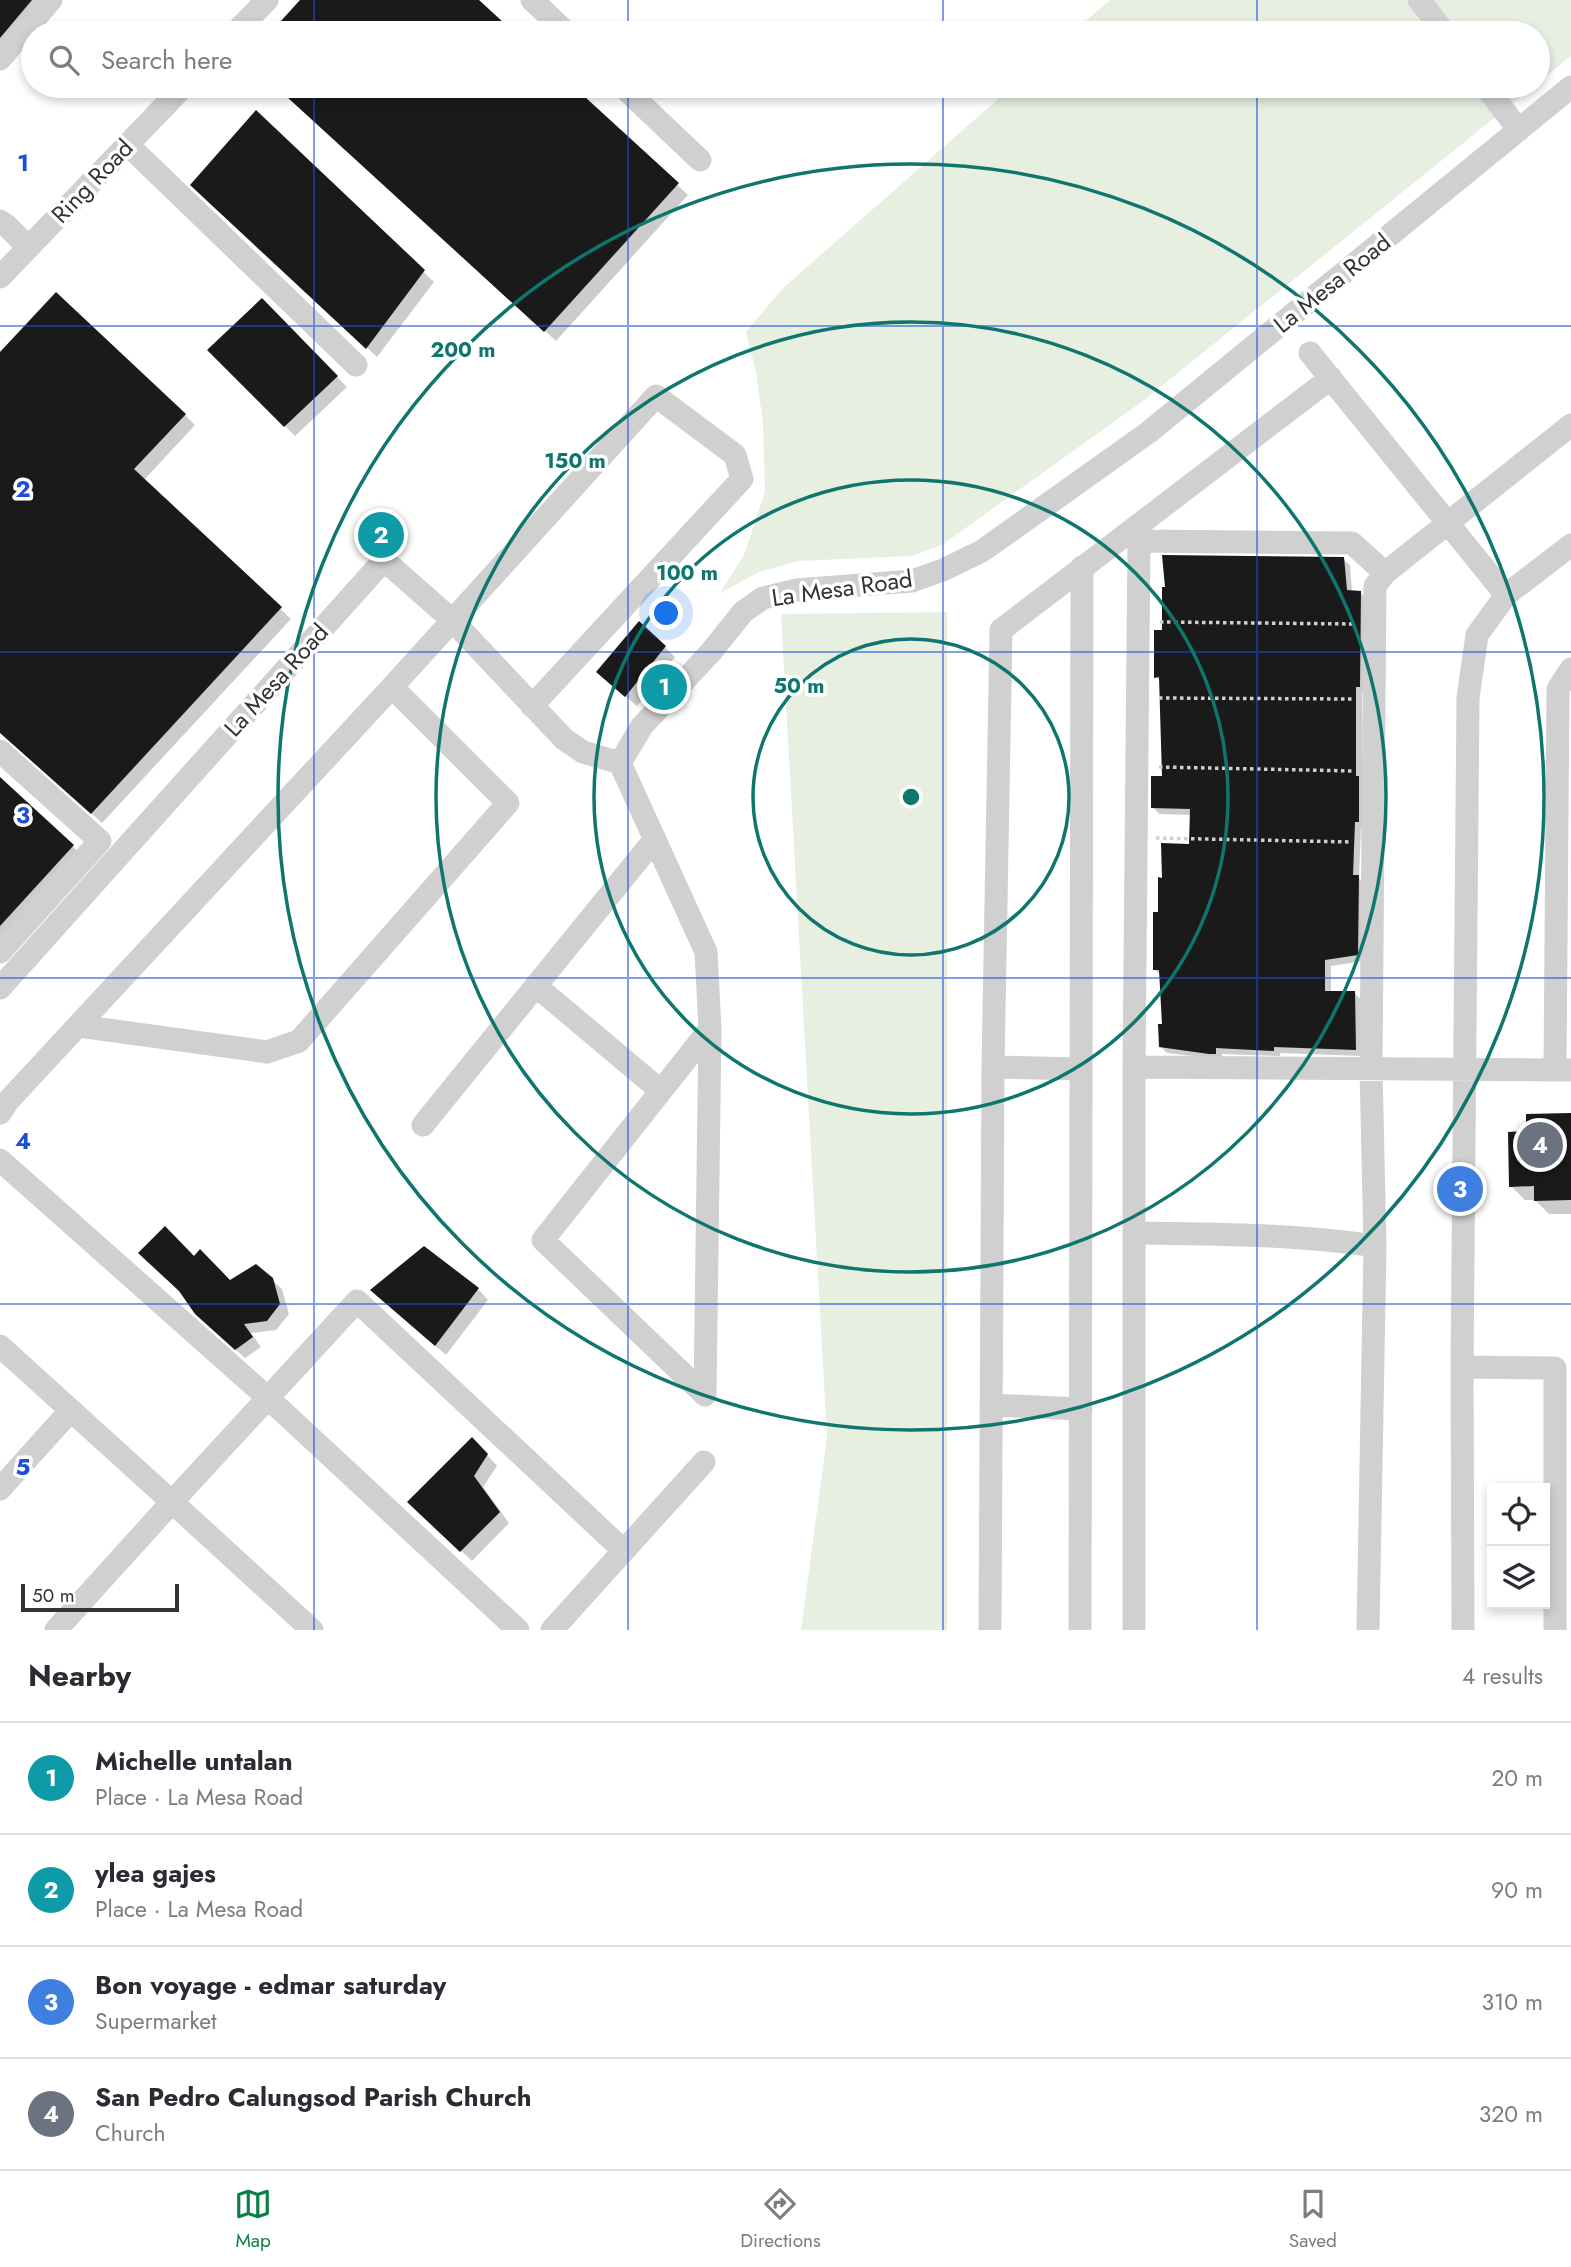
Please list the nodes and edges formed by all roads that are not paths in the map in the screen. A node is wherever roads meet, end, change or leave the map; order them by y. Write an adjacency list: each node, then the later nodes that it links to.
1 (51, 0): 5 (street)
2 (267, 0): 6 (street)
3 (532, 0): 7 (street)
4 (1419, 0): 8 (street)
5 (33, 21)
6 (247, 21)
7 (554, 21)
8 (1436, 21)
9 (21, 35): 10 (street)
10 (0, 59)
11 (1571, 87): 15 (street, La Mesa Road)
12 (173, 98): 16 (street, Ring Road)
13 (635, 98): 17 (street)
14 (1494, 98): 15 (street)
15 (1519, 130): 35 (street, La Mesa Road)
16 (128, 145): 19 (street, Ring Road); 22 (street)
17 (700, 160)
18 (0, 222): 19 (street)
19 (28, 247): 20 (street, Ring Road)
20 (0, 277)
21 (1310, 353): 23 (street)
22 (356, 365)
23 (1331, 378): 25 (street); 27 (street)
24 (1571, 425): 25 (street)
25 (1447, 523): 28 (street); 29 (street)
26 (1571, 545): 29 (street)
27 (1082, 567): 42 (street); 44 (street)
28 (1385, 572): 43 (street); 45 (street)
29 (1506, 595): 46 (street)
30 (452, 620): 32 (street); 33 (street, La Mesa Road); 33 (street); 39 (street, La Mesa Road)
31 (1571, 669): 47 (street)
32 (392, 687): 40 (street); 40 (street)
33 (532, 706): 35 (street, La Mesa Road)
34 (0, 751): 37 (street)
35 (620, 763): 36 (street)
36 (655, 839): 38 (street); 41 (street)
37 (0, 952)
38 (536, 986): 48 (street); 50 (street)
39 (0, 988)
40 (79, 1026): 49 (street)
41 (710, 1029): 48 (street); 48 (street)
42 (993, 1067): 44 (street); 58 (street)
43 (1134, 1067): 45 (street); 52 (street)
44 (1081, 1069): 59 (street)
45 (1371, 1069): 46 (street); 53 (street)
46 (1465, 1069): 47 (street); 55 (street)
47 (1563, 1070)
48 (661, 1091)
49 (0, 1113)
50 (423, 1125)
51 (0, 1160): 57 (street)
52 (1134, 1233): 53 (street); 71 (street)
53 (1375, 1246): 72 (street)
54 (0, 1346): 60 (street)
55 (1462, 1367): 56 (street); 73 (street)
56 (1563, 1368): 74 (street)
57 (268, 1398): 63 (street); 64 (street); 67 (street)
58 (991, 1405): 59 (street); 69 (street)
59 (1081, 1409): 70 (street)
60 (71, 1410): 62 (street); 63 (street)
61 (704, 1462): 64 (street)
62 (0, 1489)
63 (172, 1502): 65 (street); 66 (street)
64 (623, 1550): 68 (street)
65 (56, 1630)
66 (312, 1630)
67 (518, 1630)
68 (552, 1630)
69 (990, 1630)
70 (1080, 1630)
71 (1134, 1630)
72 (1368, 1630)
73 (1463, 1630)
74 (1555, 1630)

